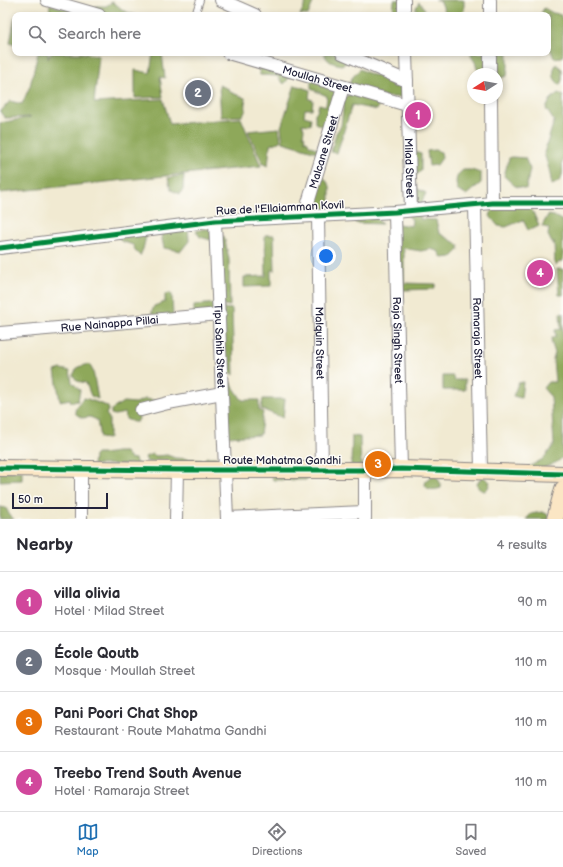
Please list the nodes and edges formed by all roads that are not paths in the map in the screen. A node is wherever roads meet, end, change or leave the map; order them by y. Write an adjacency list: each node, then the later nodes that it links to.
1 (47, 0): 6 (street)
2 (200, 0): 7 (lane)
3 (221, 0): 8 (street)
4 (404, 0): 9 (street)
5 (490, 0): 10 (street)
6 (88, 12)
7 (196, 12)
8 (248, 12)
9 (404, 12)
10 (490, 12)
11 (238, 56): 17 (street, Moullah Street)
12 (349, 56): 16 (street)
13 (406, 56): 16 (street, Milad Street)
14 (490, 56): 15 (street)
15 (490, 68)
16 (406, 81): 19 (street, Milad Street)
17 (344, 87): 19 (street, Moullah Street); 25 (street, Malcane Street)
18 (491, 104): 20 (street)
19 (408, 105): 23 (street, Milad Street)
20 (492, 203): 21 (street, Rue de l'Ellaiamman Kovil); 22 (street, Rue de l'Ellaiamman Kovil)
21 (563, 203)
22 (475, 205): 23 (street, Rue de l'Ellaiamman Kovil); 40 (street, Ramaraja Street)
23 (411, 210): 24 (street, Rue de l'Ellaiamman Kovil)
24 (395, 212): 26 (street, Rue de l'Ellaiamman Kovil); 35 (street, Raja Singh Street)
25 (304, 216): 26 (street, Rue de l'Ellaiamman Kovil); 27 (street, Rue de l'Ellaiamman Kovil)
26 (318, 216): 38 (street, Malquin Street)
27 (215, 221): 28 (street, Rue de l'Ellaiamman Kovil); 29 (street, Tipu Sahib Street)
28 (0, 248)
29 (220, 314): 30 (street, Rue Nainappa Pillai); 31 (street, Tipu Sahib Street)
30 (0, 333)
31 (222, 393): 32 (street); 37 (street, Tipu Sahib Street)
32 (141, 410)
33 (0, 468): 34 (street, Route Mahatma Gandhi)
34 (81, 468): 36 (street, Route Mahatma Gandhi); 45 (street)
35 (401, 469): 39 (street, Route Mahatma Gandhi); 40 (street, Route Mahatma Gandhi)
36 (177, 470): 37 (street, Route Mahatma Gandhi); 46 (street)
37 (225, 470): 38 (street, Route Mahatma Gandhi); 44 (street, Tipu Sahib Street)
38 (322, 470): 39 (street, Route Mahatma Gandhi)
39 (365, 470): 43 (street)
40 (481, 470): 41 (street, Route Mahatma Gandhi)
41 (563, 474)
42 (563, 489): 47 (street)
43 (364, 516): 44 (street)
44 (227, 518)
45 (81, 519)
46 (176, 519)
47 (555, 519)

